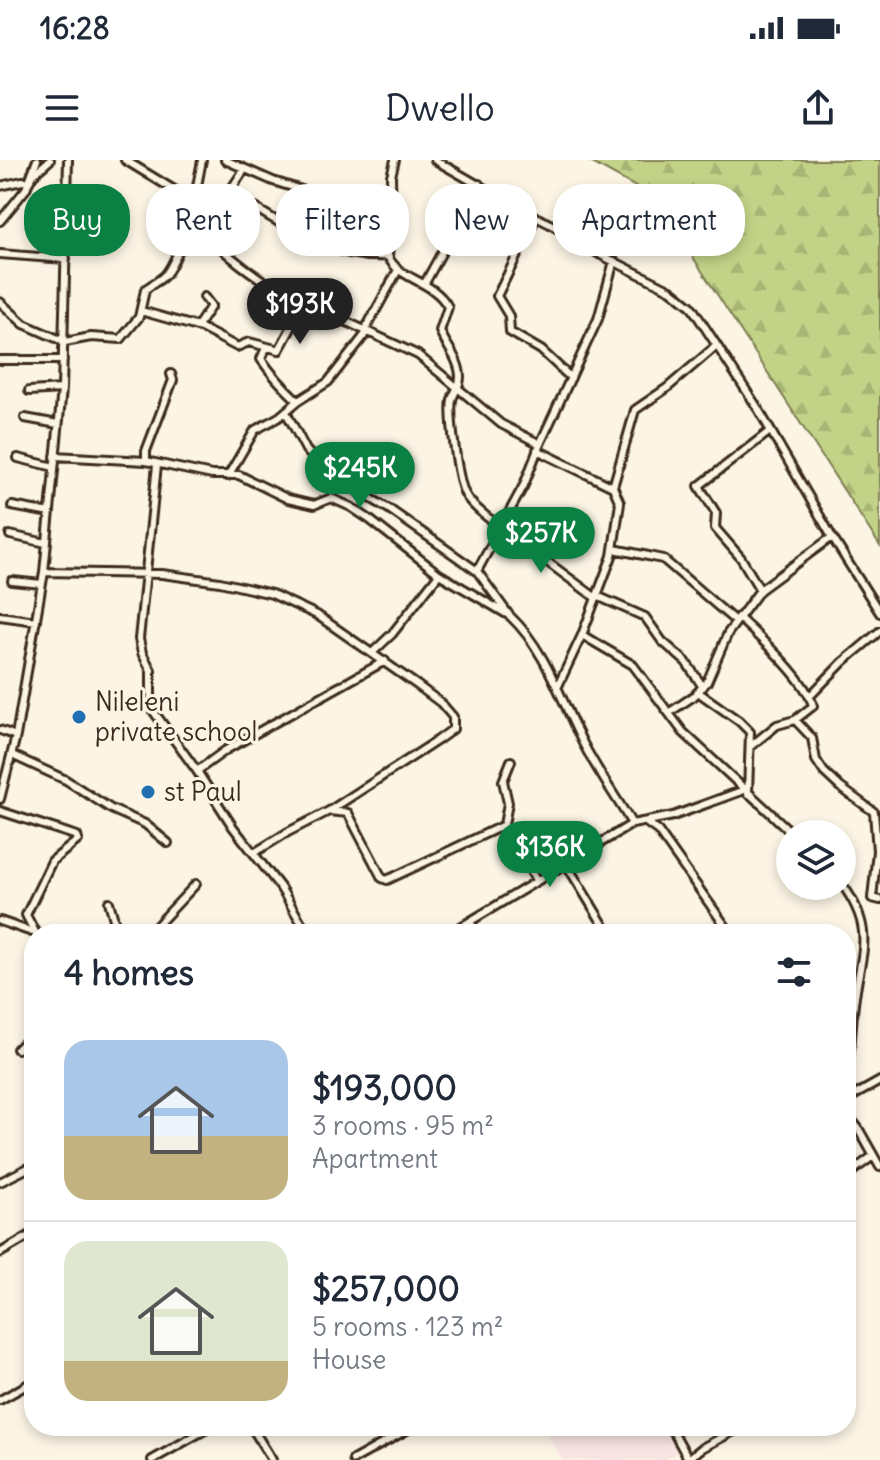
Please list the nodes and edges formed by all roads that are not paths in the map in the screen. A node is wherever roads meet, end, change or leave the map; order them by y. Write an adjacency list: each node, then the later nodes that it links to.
1 (37, 160): 10 (street)
2 (50, 160): 10 (street)
3 (68, 160): 26 (street)
4 (125, 160): 11 (street)
5 (202, 160): 12 (street)
6 (225, 160): 9 (street)
7 (395, 160): 15 (street)
8 (435, 160): 16 (street)
9 (244, 170): 13 (street); 14 (street)
10 (29, 182): 17 (street); 19 (street)
11 (164, 184)
12 (197, 184)
13 (234, 184)
14 (287, 184)
15 (391, 184)
16 (479, 184)
17 (0, 186)
18 (537, 218): 27 (street)
19 (0, 221)
20 (0, 254): 26 (street)
21 (174, 256): 33 (street)
22 (232, 256): 31 (street)
23 (388, 256): 28 (street)
24 (440, 256): 29 (street)
25 (517, 256): 42 (street)
26 (66, 259): 36 (street)
27 (614, 261): 37 (street); 42 (street)
28 (398, 270): 29 (street); 35 (street)
29 (425, 283): 44 (street)
30 (204, 297): 34 (street)
31 (306, 301): 35 (street); 38 (street)
32 (0, 302): 36 (street)
33 (141, 311): 34 (street); 36 (street)
34 (197, 327): 38 (street)
35 (367, 330): 44 (street); 46 (street)
36 (65, 342): 40 (street)
37 (716, 346): 50 (street); 58 (street)
38 (266, 348): 46 (street)
39 (0, 360): 40 (street)
40 (63, 360): 43 (street)
41 (171, 374): 54 (street)
42 (571, 378): 51 (street)
43 (62, 389): 45 (street); 49 (street)
44 (459, 389): 51 (street); 61 (street)
45 (29, 391)
46 (298, 401): 47 (street)
47 (286, 412): 57 (street); 66 (street)
48 (25, 418): 49 (street)
49 (58, 424): 52 (street)
50 (770, 431): 63 (street); 72 (street)
51 (539, 447): 58 (street); 61 (street)
52 (55, 456): 54 (street); 56 (street)
53 (18, 458): 56 (street)
54 (146, 461): 55 (street)
55 (157, 465): 57 (street); 69 (street)
56 (54, 467): 60 (street)
57 (228, 476): 68 (street)
58 (613, 487): 65 (street)
59 (12, 506): 60 (street)
60 (50, 513): 64 (street)
61 (501, 527): 66 (street); 73 (street)
62 (10, 535): 64 (street)
63 (832, 537): 72 (street); 74 (street)
64 (46, 543): 67 (street)
65 (614, 549): 73 (street); 77 (street)
66 (477, 571): 76 (street)
67 (44, 572): 69 (street); 71 (street)
68 (439, 574): 76 (street); 81 (street)
69 (145, 575): 81 (street); 93 (street)
70 (12, 581): 71 (street)
71 (42, 584): 78 (street)
72 (760, 590): 77 (street)
73 (597, 597): 80 (street); 84 (street)
74 (880, 613)
75 (0, 616): 78 (street)
76 (510, 616): 83 (street)
77 (737, 619): 84 (street); 85 (street)
78 (36, 621): 89 (street)
79 (880, 631): 85 (street)
80 (582, 635): 83 (street); 86 (street)
81 (372, 653): 82 (street)
82 (385, 661): 93 (street); 97 (street)
83 (558, 686): 100 (street)
84 (701, 689): 86 (street); 90 (street)
85 (810, 696): 87 (street)
86 (670, 712): 94 (street)
87 (795, 720): 90 (street); 108 (street)
88 (0, 730): 89 (street)
89 (16, 736): 91 (street)
90 (751, 746): 94 (street)
91 (12, 755): 95 (street); 102 (street)
92 (511, 761): 101 (street)
93 (197, 771): 103 (street)
94 (746, 792): 98 (street); 99 (street)
95 (0, 799)
96 (0, 811): 112 (street)
97 (329, 811): 101 (street); 103 (street)
98 (777, 820)
99 (647, 823): 100 (street); 118 (street)
100 (632, 824): 104 (street)
101 (504, 825): 105 (street)
102 (168, 843)
103 (254, 853): 115 (street)
104 (565, 862): 105 (street); 117 (street)
105 (536, 880): 111 (street)
106 (196, 884): 114 (street)
107 (851, 900): 120 (street)
108 (880, 900)
109 (109, 902): 113 (street)
110 (0, 921): 119 (street)
111 (470, 922): 116 (street)
112 (30, 924)
113 (115, 924)
114 (158, 924)
115 (302, 924)
116 (466, 924)
117 (603, 924)
118 (724, 924)
119 (24, 929)
120 (856, 988)
121 (24, 1042): 122 (street)
122 (17, 1049)
123 (880, 1081): 124 (street)
124 (856, 1094)
125 (856, 1126): 126 (street)
126 (873, 1156): 127 (street); 128 (street)
127 (880, 1167)
128 (856, 1169)
129 (24, 1170): 130 (street)
130 (0, 1182)
131 (24, 1239): 132 (street)
132 (0, 1253)
133 (24, 1387): 134 (street)
134 (0, 1400)
135 (194, 1436): 140 (street)
136 (257, 1436): 141 (street)
137 (396, 1436): 142 (street)
138 (675, 1436): 143 (street)
139 (725, 1436): 143 (street)
140 (152, 1460)
141 (272, 1460)
142 (353, 1460)
143 (688, 1460)

